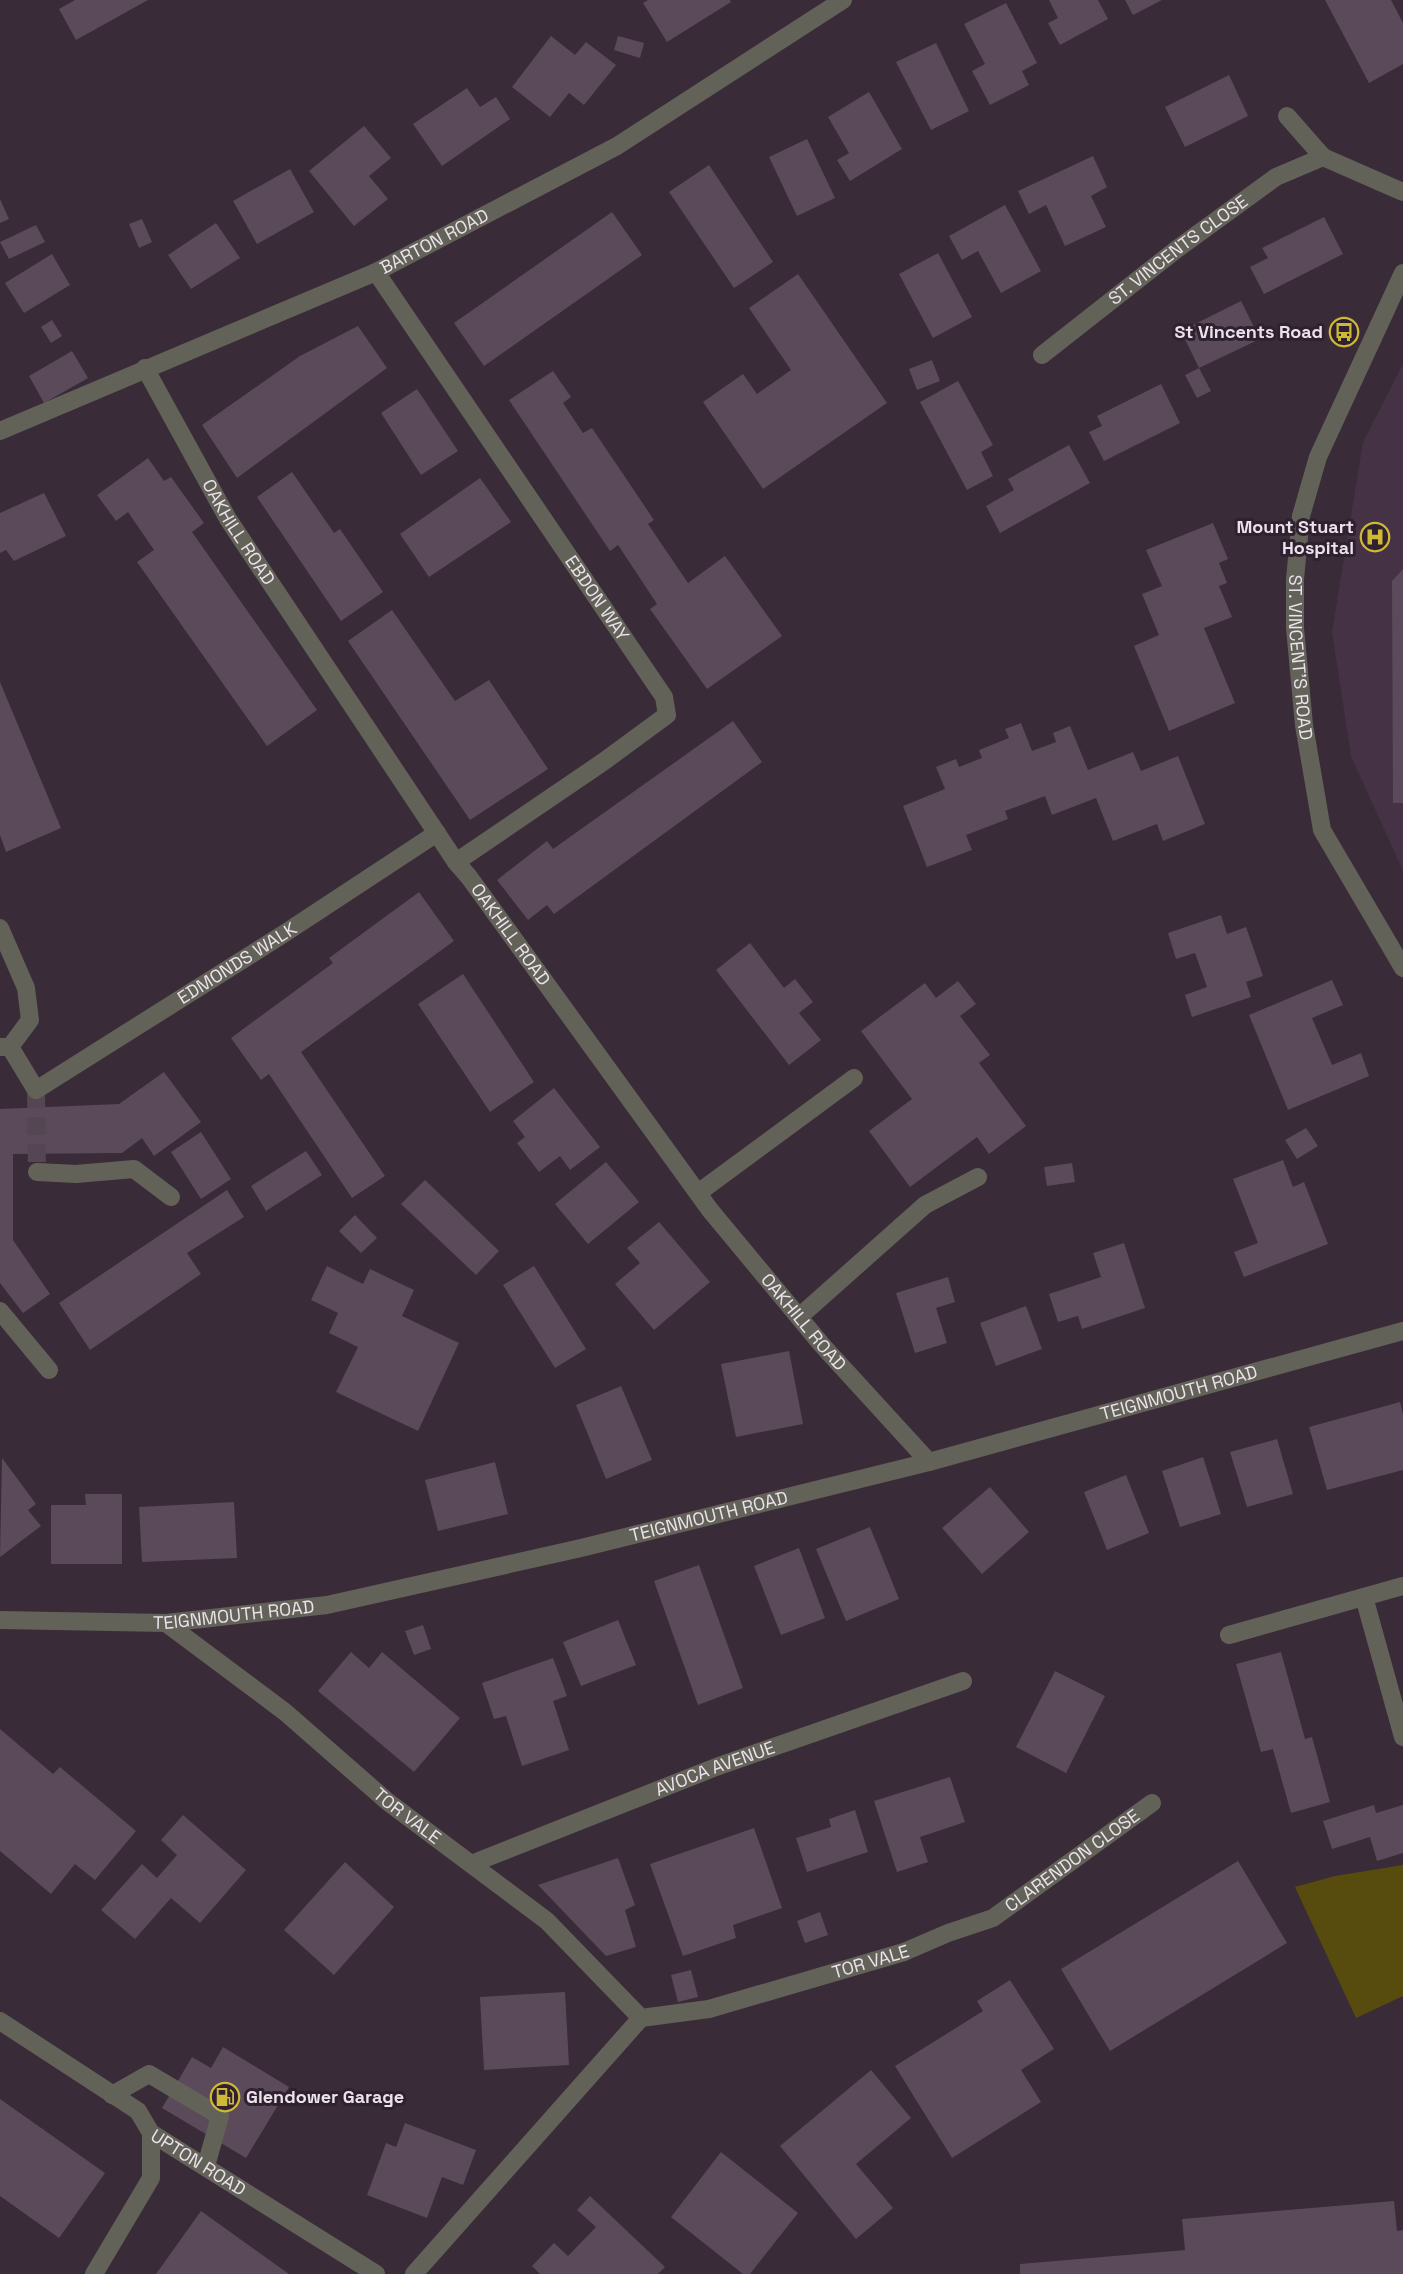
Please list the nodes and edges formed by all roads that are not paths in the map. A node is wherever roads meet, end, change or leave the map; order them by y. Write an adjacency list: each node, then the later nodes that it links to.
1 (843, 0): 5 (street, BARTON ROAD)
2 (1287, 116): 3 (street)
3 (1323, 157): 4 (street); 7 (street, ST. VINCENTS CLOSE)
4 (1403, 192)
5 (376, 272): 8 (street, BARTON ROAD); 11 (street, EBDON WAY)
6 (1403, 273): 13 (street, ST. VINCENT'S ROAD)
7 (1042, 356)
8 (145, 368): 9 (street, BARTON ROAD); 10 (street, OAKHILL ROAD)
9 (0, 431)
10 (437, 833): 11 (street, OAKHILL ROAD); 14 (street, EDMONDS WALK)
11 (456, 862): 18 (street, OAKHILL ROAD)
12 (0, 928): 14 (street)
13 (1403, 968)
14 (5, 1047)
15 (854, 1078): 18 (street)
16 (37, 1172): 19 (street)
17 (978, 1177): 21 (street)
18 (698, 1193): 21 (street, OAKHILL ROAD)
19 (171, 1197)
20 (0, 1311): 23 (street)
21 (799, 1317): 24 (street, OAKHILL ROAD)
22 (1403, 1331): 24 (street, TEIGNMOUTH ROAD)
23 (49, 1370)
24 (929, 1462): 28 (street, TEIGNMOUTH ROAD)
25 (1403, 1586): 26 (street)
26 (1364, 1597): 29 (street); 31 (street)
27 (0, 1620): 28 (street, TEIGNMOUTH ROAD)
28 (166, 1623): 33 (street, TOR VALE)
29 (1229, 1635)
30 (963, 1681): 33 (street, AVOCA AVENUE)
31 (1403, 1737)
32 (1152, 1803): 34 (street, CLARENDON CLOSE)
33 (471, 1864): 35 (street, TOR VALE)
34 (993, 1918): 35 (street, TOR VALE)
35 (641, 2018): 42 (street)
36 (0, 2021): 37 (street, UPTON ROAD)
37 (112, 2095): 38 (street, UPTON ROAD); 39 (street)
38 (151, 2133): 39 (street, UPTON ROAD); 40 (street)
39 (206, 2166): 41 (street, UPTON ROAD)
40 (94, 2274)
41 (376, 2274)
42 (414, 2274)

